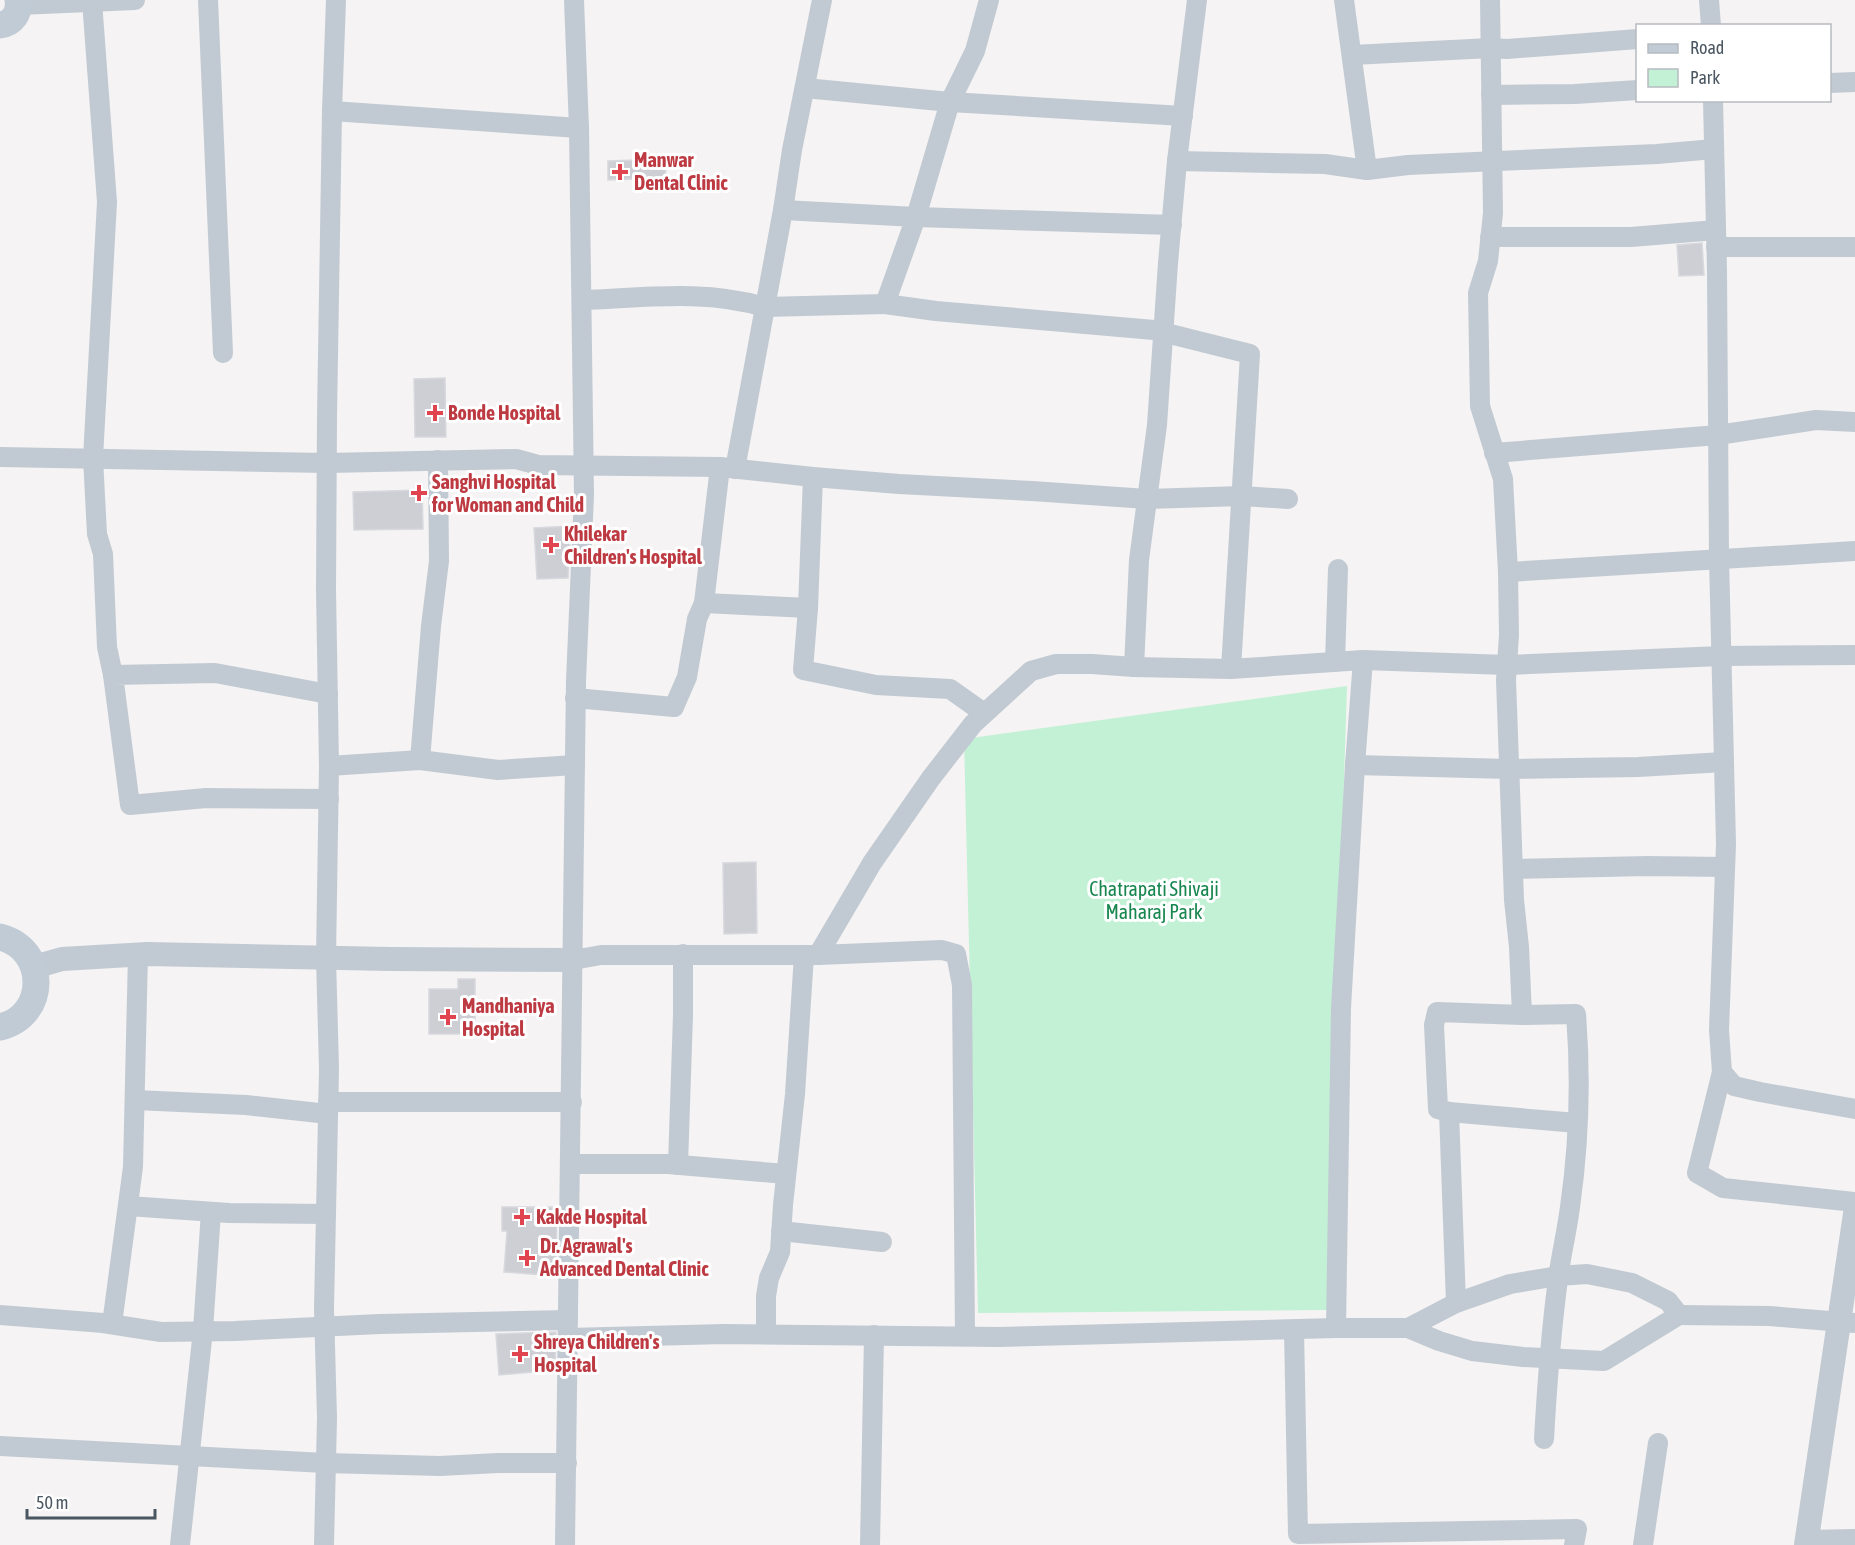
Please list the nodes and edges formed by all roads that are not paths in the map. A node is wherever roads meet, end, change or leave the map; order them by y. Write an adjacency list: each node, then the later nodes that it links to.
1 (135, 0): 12 (street)
2 (208, 0): 42 (street)
3 (336, 0): 25 (street)
4 (574, 0): 27 (street)
5 (822, 0): 20 (street)
6 (989, 0): 23 (street)
7 (1197, 0): 26 (street)
8 (1344, 0): 17 (street)
9 (1490, 0): 16 (street)
10 (1709, 0): 13 (street)
11 (18, 2): 12 (street); 14 (main road)
12 (92, 2): 47 (street)
13 (1711, 24)
14 (0, 25)
15 (1636, 39): 16 (street)
16 (1491, 48): 17 (street); 22 (street)
17 (1352, 55): 31 (street)
18 (1855, 82): 19 (street)
19 (1831, 83)
20 (805, 88): 23 (street); 32 (street)
21 (1636, 90): 22 (street)
22 (1491, 95): 30 (street)
23 (950, 102): 26 (street); 33 (street)
24 (1713, 102): 28 (street)
25 (332, 111): 27 (street); 49 (street)
26 (1183, 116): 29 (street)
27 (579, 128): 38 (street)
28 (1714, 149): 30 (street); 36 (street)
29 (1177, 161): 31 (street); 34 (street)
30 (1492, 162): 31 (street); 35 (street)
31 (1367, 170)
32 (783, 210): 33 (street); 40 (street)
33 (916, 217): 34 (street); 39 (street)
34 (1172, 225): 41 (street)
35 (1490, 237): 36 (street); 45 (street)
36 (1716, 238): 37 (street); 44 (street)
37 (1855, 248)
38 (582, 300): 40 (street); 50 (street)
39 (885, 304): 40 (street); 41 (street)
40 (764, 307): 51 (street)
41 (1163, 331): 53 (street); 54 (street)
42 (223, 353)
43 (1855, 422): 44 (street)
44 (1718, 435): 45 (street); 57 (street)
45 (1494, 453): 59 (street)
46 (0, 457): 47 (street)
47 (93, 458): 49 (street); 69 (street)
48 (438, 460): 49 (street); 50 (street); 73 (street)
49 (327, 463): 70 (street)
50 (584, 466): 51 (street); 71 (street)
51 (728, 468): 52 (street); 60 (street)
52 (813, 477): 54 (street); 61 (street)
53 (1242, 496): 54 (street); 55 (street); 68 (street)
54 (1147, 499): 67 (street)
55 (1288, 499)
56 (1855, 551): 57 (street)
57 (1719, 558): 59 (street); 63 (street)
58 (1338, 569): 65 (street)
59 (1508, 572): 66 (street)
60 (704, 603): 61 (street); 71 (street)
61 (808, 608): 72 (street)
62 (1855, 655): 63 (street)
63 (1721, 656): 66 (street); 74 (street)
64 (1363, 660): 65 (street); 66 (street); 76 (street)
65 (1335, 662): 68 (street)
66 (1507, 665): 78 (street)
67 (1134, 668): 68 (street); 72 (street)
68 (1231, 669)
69 (113, 675): 70 (street); 79 (street)
70 (328, 694): 77 (street)
71 (575, 698): 75 (street)
72 (984, 713): 85 (street)
73 (420, 760): 75 (street); 77 (street)
74 (1724, 762): 78 (street); 80 (street)
75 (575, 765): 87 (street)
76 (1355, 765): 78 (street); 115 (street)
77 (329, 766): 79 (street)
78 (1509, 770): 81 (street)
79 (328, 799): 86 (street)
80 (1725, 867): 81 (street); 91 (street)
81 (1513, 869): 89 (street)
82 (0, 937): 88 (main road)
83 (138, 954): 86 (street); 88 (street); 92 (street)
84 (683, 954): 85 (street); 87 (street); 99 (street)
85 (811, 955): 100 (street); 122 (street)
86 (326, 958): 87 (street); 94 (street)
87 (573, 960): 93 (street)
88 (34, 967): 90 (main road)
89 (1522, 1015): 96 (street); 97 (street)
90 (0, 1027)
91 (1722, 1072): 95 (street); 101 (street)
92 (135, 1100): 94 (street); 102 (street)
93 (572, 1102): 94 (street); 98 (street)
94 (328, 1108): 104 (street)
95 (1855, 1109)
96 (1449, 1112): 97 (street); 109 (street)
97 (1577, 1123): 108 (street)
98 (571, 1164): 99 (street); 117 (street)
99 (678, 1165): 100 (street)
100 (786, 1174): 106 (street)
101 (1855, 1202)
102 (128, 1206): 103 (street); 113 (street)
103 (211, 1212): 104 (street); 118 (street)
104 (326, 1214): 114 (street)
105 (1855, 1214): 112 (street)
106 (781, 1231): 107 (street); 120 (street)
107 (882, 1242)
108 (1558, 1276): 109 (street); 111 (street); 123 (street)
109 (1456, 1303): 116 (street)
110 (0, 1315): 113 (street)
111 (1679, 1316): 112 (street); 123 (street)
112 (1847, 1322): 131 (street)
113 (112, 1324): 118 (street)
114 (325, 1327): 117 (street); 118 (street); 129 (street)
115 (1336, 1328): 116 (street); 119 (street)
116 (1408, 1328): 123 (street)
117 (568, 1329): 120 (street); 128 (street)
118 (203, 1330): 127 (street)
119 (1294, 1330): 122 (street); 136 (street)
120 (766, 1334): 121 (street)
121 (874, 1335): 122 (street); 135 (street)
122 (965, 1336)
123 (1548, 1359): 124 (street)
124 (1544, 1439)
125 (1658, 1443): 137 (street)
126 (0, 1446): 127 (street)
127 (189, 1456): 129 (street); 132 (street)
128 (567, 1462): 129 (street); 134 (street)
129 (325, 1463): 133 (street)
130 (1855, 1539): 131 (street)
131 (1806, 1542)
132 (180, 1545)
133 (324, 1545)
134 (565, 1545)
135 (870, 1545)
136 (1574, 1545)
137 (1642, 1545)

